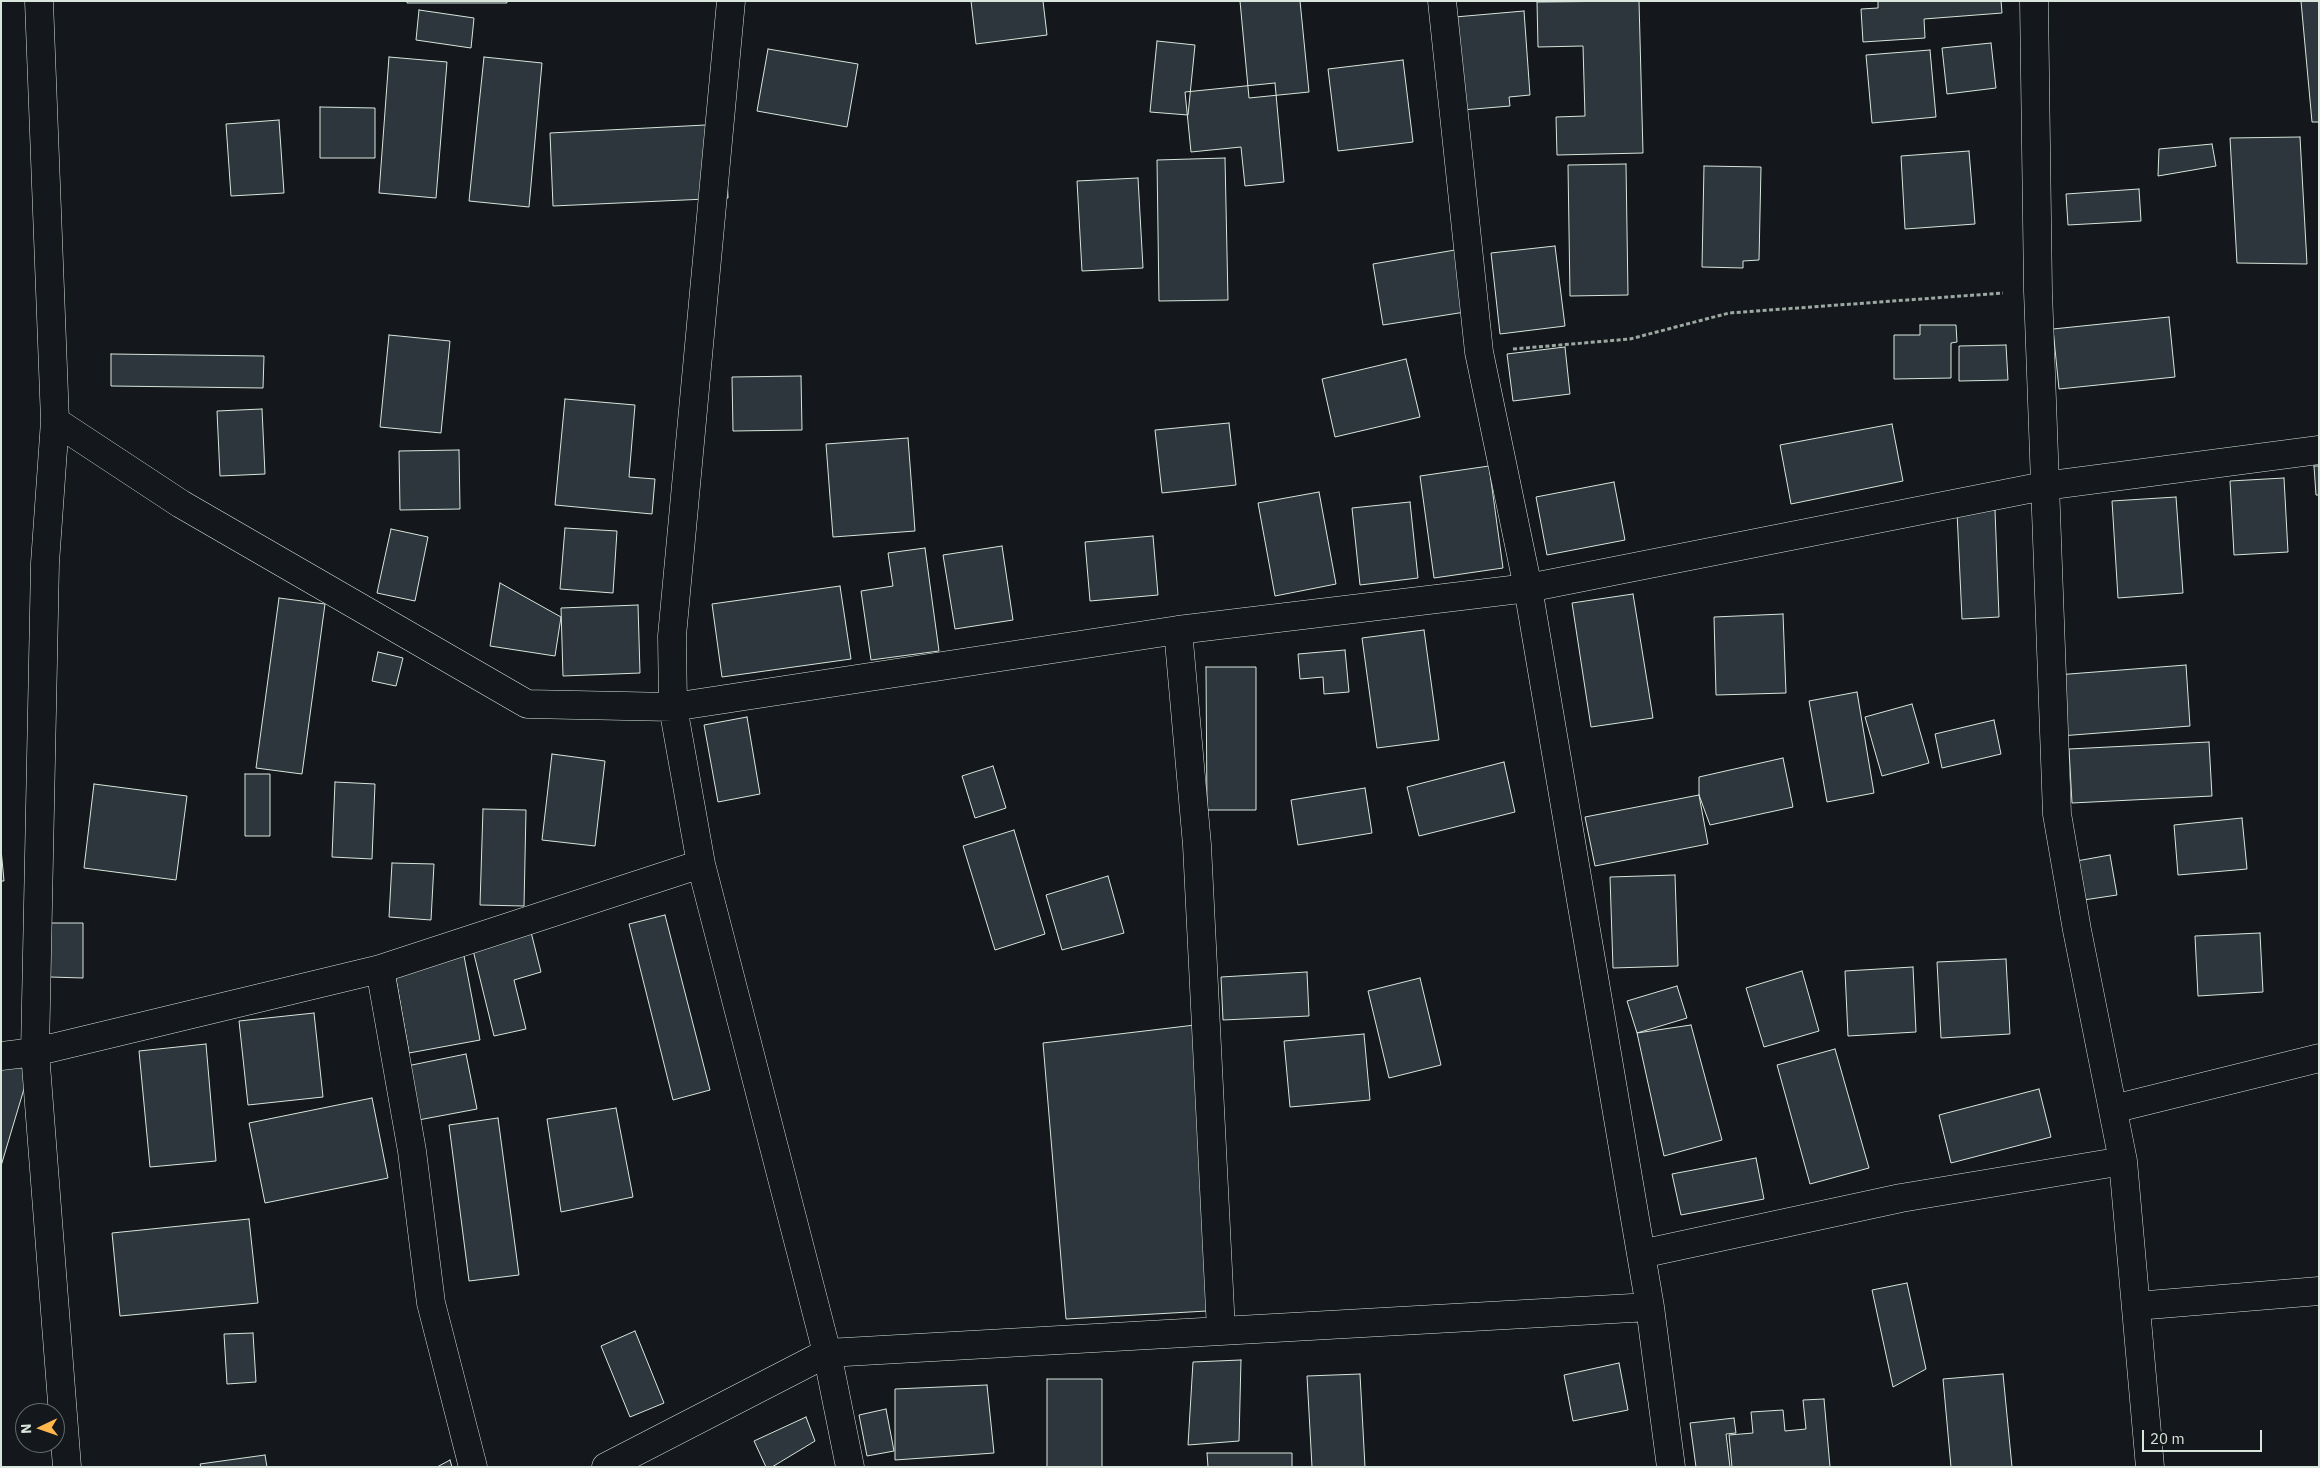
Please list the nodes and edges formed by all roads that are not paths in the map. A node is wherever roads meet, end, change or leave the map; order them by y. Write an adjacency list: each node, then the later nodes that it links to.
1 (39, 1): 5 (street)
2 (731, 1): 10 (street)
3 (1442, 1): 8 (street)
4 (2034, 1): 7 (street)
5 (55, 420): 10 (street); 13 (street)
6 (2319, 450): 7 (street)
7 (2044, 486): 8 (street); 16 (street)
8 (1528, 588): 9 (street); 18 (street)
9 (1178, 630): 10 (street); 22 (street)
10 (673, 707): 11 (street)
11 (701, 864): 12 (street); 23 (street)
12 (380, 969): 13 (street); 25 (street)
13 (35, 1052): 14 (street); 24 (street)
14 (1, 1056)
15 (2319, 1058): 16 (street)
16 (2113, 1109): 17 (street)
17 (2124, 1161): 18 (street); 20 (street)
18 (1641, 1254): 21 (street)
19 (2319, 1291): 20 (street)
20 (2136, 1306): 29 (street)
21 (1650, 1307): 22 (street); 28 (street)
22 (1221, 1330): 23 (street)
23 (827, 1353): 26 (street); 27 (street)
24 (67, 1467)
25 (474, 1467)
26 (606, 1467)
27 (850, 1467)
28 (1671, 1467)
29 (2150, 1467)

